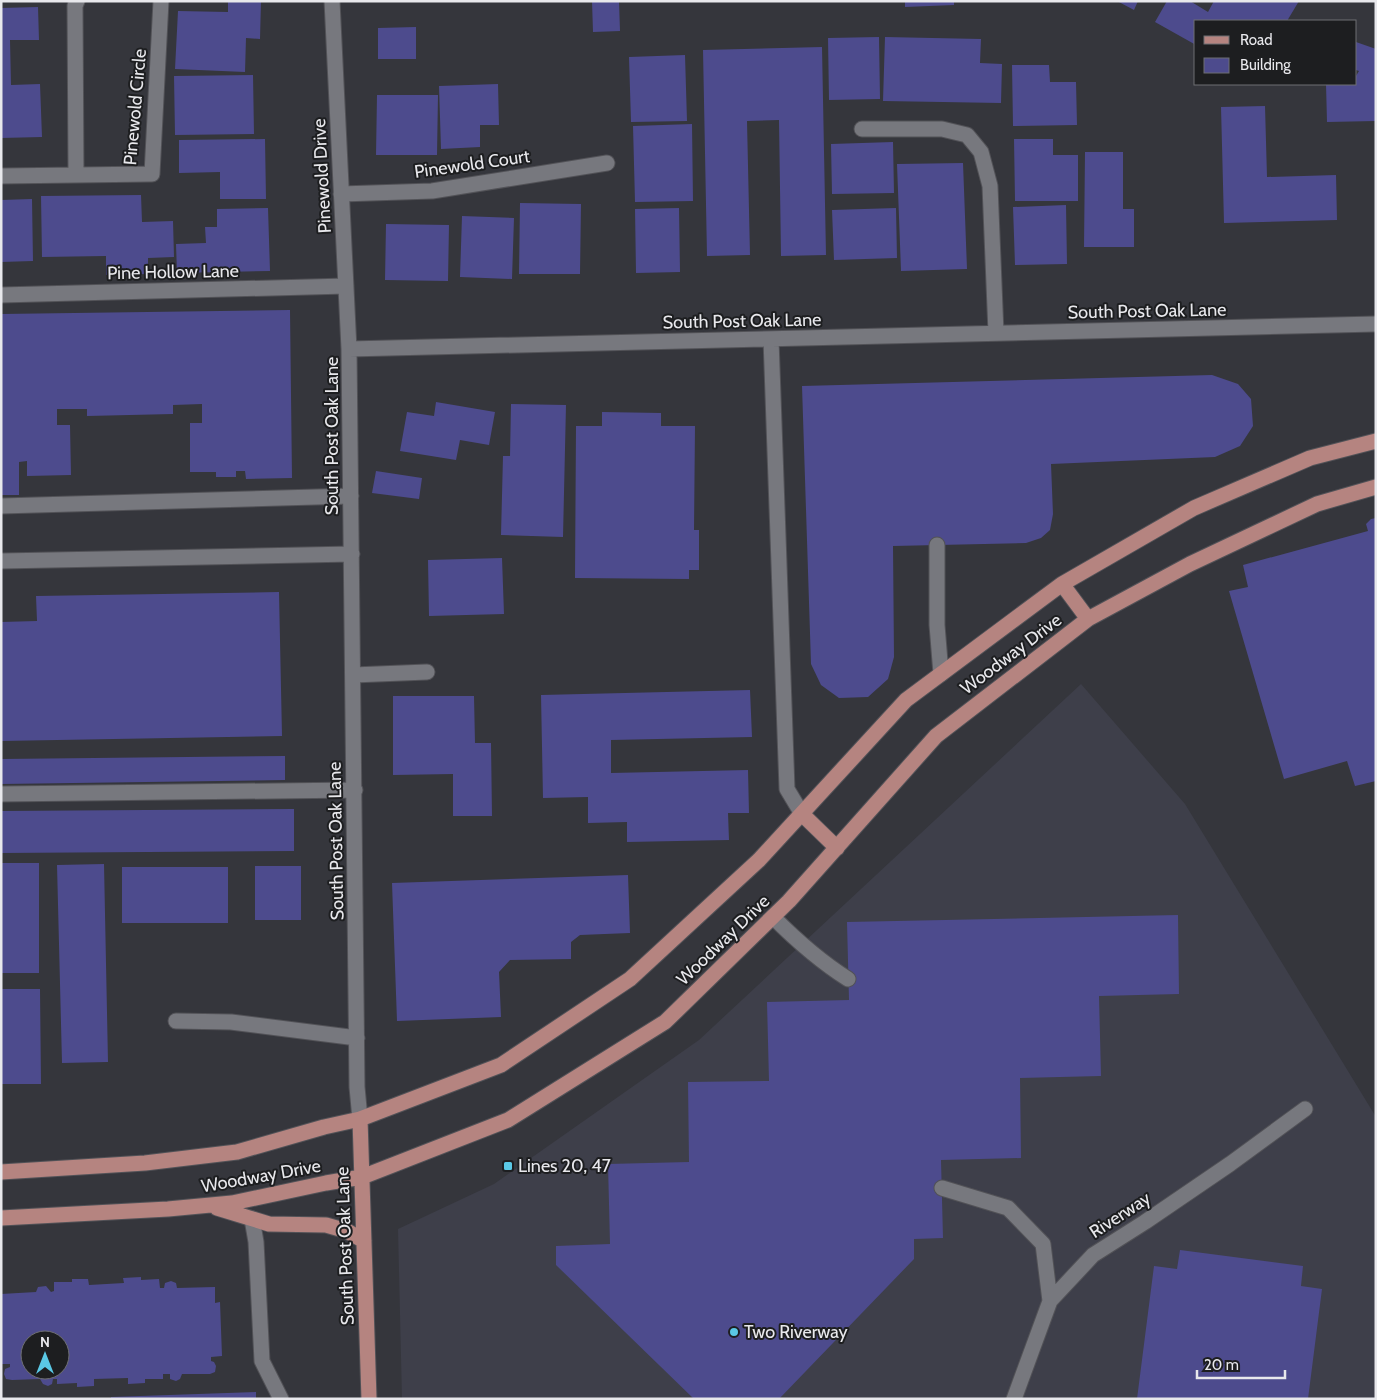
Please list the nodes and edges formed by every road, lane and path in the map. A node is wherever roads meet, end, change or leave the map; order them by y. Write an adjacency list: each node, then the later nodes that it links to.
1 (77, 1): 6 (street)
2 (161, 1): 6 (street, Pinewold Circle)
3 (332, 1): 8 (street, Pinewold Drive)
4 (862, 129): 12 (street)
5 (607, 163): 8 (street, Pinewold Court)
6 (76, 175): 7 (street, Pinewold Circle)
7 (1, 176)
8 (342, 194): 9 (street, Pinewold Drive)
9 (346, 286): 10 (street, Pine Hollow Lane); 14 (street, Pinewold Drive)
10 (1, 294)
11 (1376, 324): 12 (street, South Post Oak Lane)
12 (996, 333): 13 (street, South Post Oak Lane)
13 (771, 339): 14 (street, South Post Oak Lane); 29 (street)
14 (349, 349): 17 (street, South Post Oak Lane)
15 (1376, 441): 22 (main road, Woodway Drive)
16 (1376, 487): 23 (main road, Woodway Drive)
17 (351, 496): 18 (street); 20 (street, South Post Oak Lane)
18 (1, 506)
19 (937, 545): 26 (street)
20 (352, 554): 21 (street); 25 (street, South Post Oak Lane)
21 (1, 561)
22 (1062, 584): 23 (main road); 26 (main road, Woodway Drive)
23 (1088, 619): 30 (main road, Woodway Drive)
24 (427, 672): 25 (street)
25 (353, 674): 27 (street, South Post Oak Lane)
26 (941, 674): 29 (main road, Woodway Drive)
27 (354, 790): 28 (street); 34 (street, South Post Oak Lane)
28 (1, 794)
29 (802, 814): 30 (main road); 36 (main road, Woodway Drive)
30 (837, 848): 31 (main road, Woodway Drive)
31 (774, 917): 32 (street); 38 (main road, Woodway Drive)
32 (848, 980)
33 (176, 1022): 34 (street)
34 (357, 1038): 36 (street, South Post Oak Lane)
35 (1305, 1109): 44 (street, Riverway)
36 (360, 1119): 37 (main road, Woodway Drive); 38 (main road, South Post Oak Lane)
37 (1, 1172)
38 (362, 1177): 40 (main road, Woodway Drive); 43 (main road, South Post Oak Lane)
39 (942, 1188): 44 (street)
40 (207, 1205): 41 (main road, Woodway Drive); 42 (main road)
41 (1, 1218)
42 (252, 1219): 43 (main road); 45 (street)
43 (364, 1241): 46 (main road, South Post Oak Lane)
44 (1050, 1301): 47 (street, Riverway)
45 (281, 1399)
46 (369, 1399)
47 (1014, 1399)

